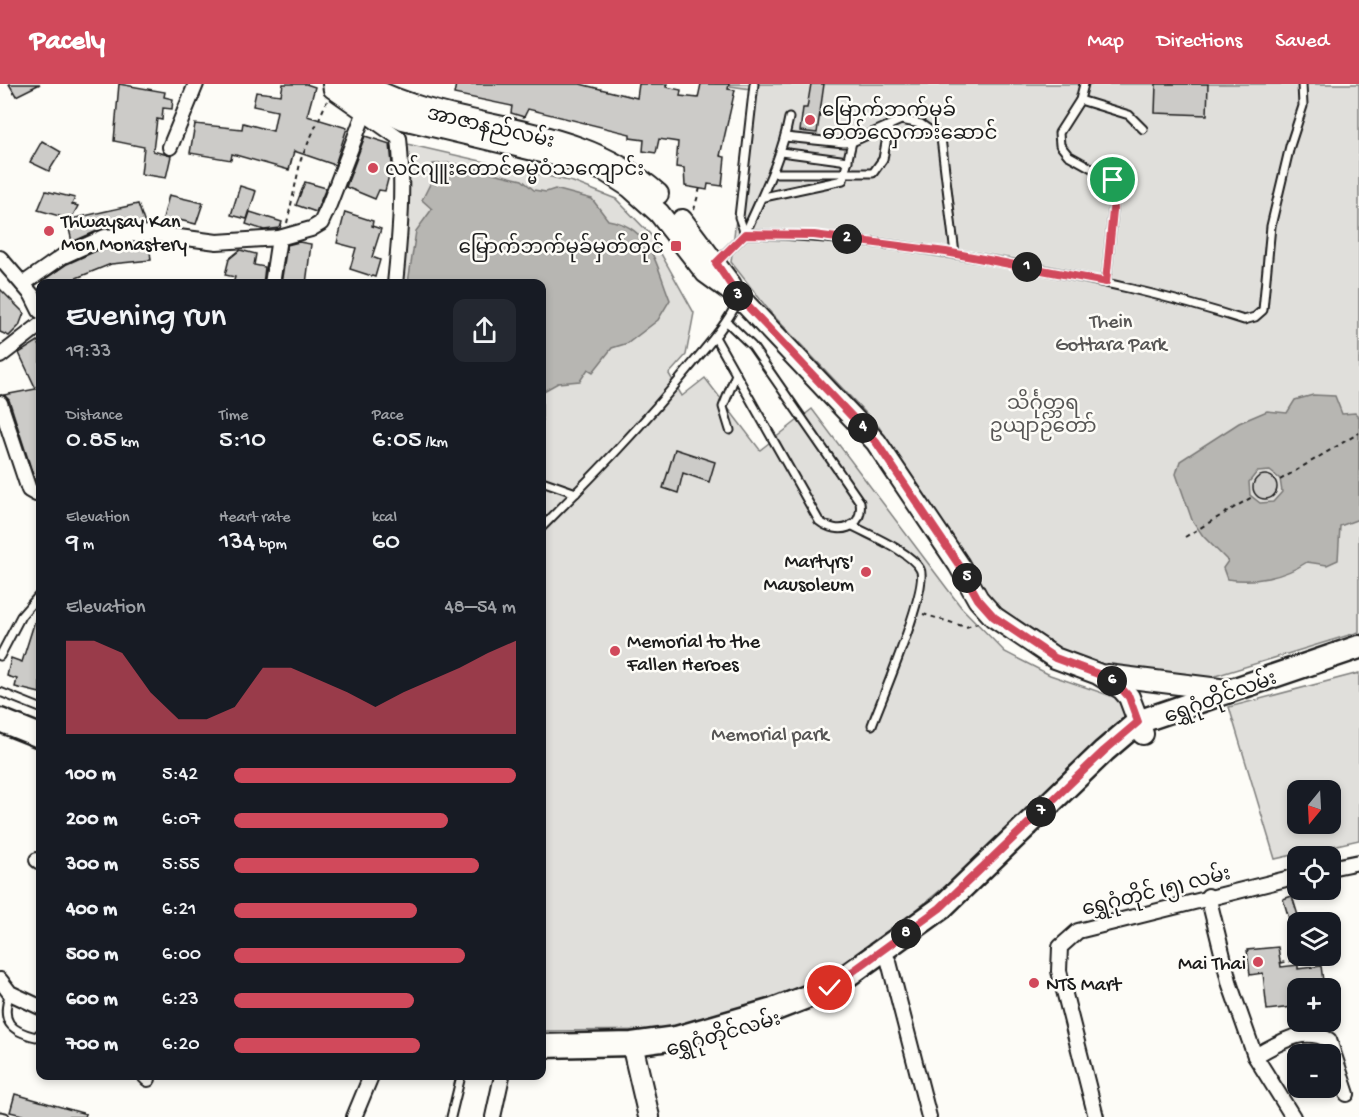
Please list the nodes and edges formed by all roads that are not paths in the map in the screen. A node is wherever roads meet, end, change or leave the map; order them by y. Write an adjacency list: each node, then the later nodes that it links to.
1 (196, 84): 15 (street)
2 (363, 84): 9 (main road, အာဇာနည်လမ်း)
3 (754, 84): 21 (lane)
4 (1084, 84): 7 (lane)
5 (1302, 84): 28 (lane)
6 (334, 86): 8 (street); 9 (main road, အာဇာနည်လမ်း)
7 (1080, 100): 12 (lane); 28 (lane)
8 (364, 114): 22 (street); 27 (street)
9 (415, 115): 25 (main road, အာဇာနည်လမ်း)
10 (789, 118): 13 (lane)
11 (889, 126): 14 (lane); 19 (lane); 23 (lane)
12 (1143, 129)
13 (785, 137): 14 (lane); 16 (lane)
14 (852, 142): 17 (lane)
15 (170, 147)
16 (781, 152): 17 (lane); 18 (lane)
17 (849, 161): 19 (lane)
18 (773, 173): 19 (lane); 20 (lane)
19 (846, 175): 20 (lane)
20 (764, 197): 21 (lane)
21 (745, 234): 23 (lane); 25 (lane)
22 (279, 238): 26 (street); 29 (street)
23 (955, 254): 28 (lane)
24 (0, 258): 29 (street)
25 (711, 268): 30 (main road, အာဇာနည်လမ်း)
26 (273, 279)
27 (395, 279)
28 (1106, 282)
29 (23, 284): 31 (street)
30 (739, 297): 32 (lane); 47 (main road, အာဇာနည်လမ်း)
31 (36, 305)
32 (727, 322): 34 (lane); 43 (lane)
33 (36, 328): 35 (street)
34 (715, 337): 36 (lane); 40 (lane)
35 (0, 356)
36 (736, 374): 38 (lane); 43 (lane)
37 (0, 403): 41 (street)
38 (730, 430)
39 (546, 482): 40 (lane)
40 (576, 493): 42 (lane)
41 (36, 494)
42 (546, 523)
43 (851, 525): 54 (lane)
44 (36, 599): 46 (lane)
45 (1359, 647): 48 (main road, ရွှေဂုံတိုင်လမ်း)
46 (0, 657)
47 (1098, 674): 48 (main road); 55 (main road, အာဇာနည်လမ်း)
48 (1230, 691): 55 (main road, ရွှေဂုံတိုင်လမ်း)
49 (0, 692): 50 (lane)
50 (36, 706)
51 (0, 709): 53 (main road)
52 (0, 720): 56 (main road)
53 (36, 723)
54 (872, 725)
55 (1141, 728): 61 (main road, ရွှေဂုံတိုင်လမ်း)
56 (36, 734)
57 (1359, 862): 58 (street)
58 (1341, 866)
59 (1287, 878): 60 (street, ရွှေဂုံတိုင် (၅) လမ်း)
60 (1208, 896): 69 (street); 81 (street, ရွှေဂုံတိုင် (၅) လမ်း)
61 (885, 956): 67 (main road, ရွှေဂုံတိုင်လမ်း); 80 (street)
62 (0, 980): 63 (street)
63 (10, 993): 64 (street); 65 (lane)
64 (36, 1005)
65 (36, 1037)
66 (546, 1046): 67 (main road, ရွှေဂုံတိုင်လမ်း)
67 (633, 1049): 68 (main road, ရွှေဂုံတိုင်လမ်း); 79 (main road)
68 (546, 1056)
69 (1255, 1056): 73 (street); 82 (street)
70 (369, 1080): 76 (street)
71 (460, 1080): 77 (lane)
72 (501, 1080): 78 (street)
73 (1347, 1094)
74 (0, 1116): 75 (lane)
75 (5, 1117)
76 (354, 1117)
77 (451, 1117)
78 (493, 1117)
79 (649, 1117)
80 (929, 1117)
81 (1096, 1117)
82 (1293, 1117)

